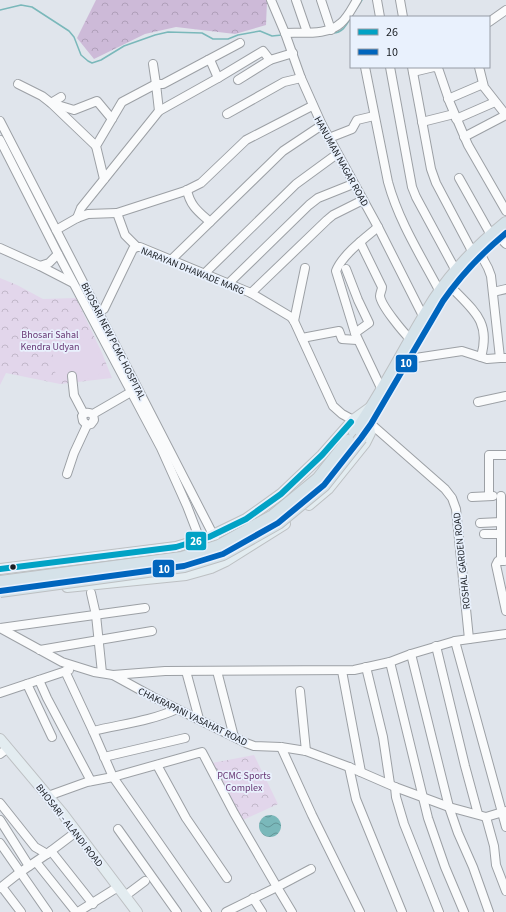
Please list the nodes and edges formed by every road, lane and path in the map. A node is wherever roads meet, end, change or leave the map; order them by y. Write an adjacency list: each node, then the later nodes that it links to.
1 (271, 0): 13 (street, HANUMAN NAGAR ROAD)
2 (296, 0): 12 (street)
3 (321, 0): 11 (street)
4 (377, 0): 8 (street)
5 (400, 0): 9 (street)
6 (355, 8): 11 (street)
7 (506, 10): 10 (street)
8 (380, 16)
9 (403, 16)
10 (490, 21)
11 (331, 30): 12 (street)
12 (308, 32): 13 (street)
13 (286, 33): 15 (street, HANUMAN NAGAR ROAD)
14 (240, 43): 16 (street)
15 (293, 53): 17 (street); 26 (street, HANUMAN NAGAR ROAD)
16 (208, 60): 25 (street); 29 (street)
17 (270, 60): 25 (street); 27 (street)
18 (153, 64): 29 (street)
19 (365, 68): 38 (street)
20 (390, 68): 73 (street)
21 (424, 68): 24 (street)
22 (436, 68): 32 (street)
23 (479, 68): 30 (street)
24 (413, 69): 42 (street)
25 (218, 78): 36 (street)
26 (301, 78): 35 (street, HANUMAN NAGAR ROAD); 37 (street)
27 (238, 80)
28 (18, 84): 34 (street)
29 (156, 84): 36 (street); 40 (street)
30 (483, 84): 32 (street); 33 (street)
31 (61, 97): 34 (street)
32 (448, 99): 39 (street)
33 (496, 102): 39 (street); 44 (street)
34 (51, 103): 40 (street); 47 (street)
35 (312, 106): 43 (street, HANUMAN NAGAR ROAD); 52 (street)
36 (159, 111): 50 (street)
37 (227, 114)
38 (374, 116): 45 (street); 80 (street)
39 (455, 117): 42 (street); 44 (street)
40 (112, 119): 47 (street)
41 (0, 121): 60 (street, BHOSARI NEW PCMC HOSPITAL)
42 (422, 122): 65 (street)
43 (322, 125): 45 (street, HANUMAN NAGAR ROAD); 57 (street)
44 (464, 137): 54 (street)
45 (329, 138): 48 (street, HANUMAN NAGAR ROAD)
46 (0, 140): 67 (street, BHOSARI NEW PCMC HOSPITAL)
47 (96, 146): 50 (street)
48 (337, 154): 51 (street, HANUMAN NAGAR ROAD); 74 (street)
49 (460, 178): 61 (street)
50 (104, 179): 56 (street)
51 (354, 184): 53 (street, HANUMAN NAGAR ROAD); 77 (street)
52 (187, 190): 55 (street); 57 (street)
53 (363, 200): 59 (street, HANUMAN NAGAR ROAD); 82 (street)
54 (506, 211)
55 (117, 213): 56 (street); 63 (street, NARAYAN DHAWADE MARG)
56 (77, 218): 60 (street)
57 (210, 222): 68 (street)
58 (506, 223): 61 (highway)
59 (378, 227): 62 (street); 85 (street, HANUMAN NAGAR ROAD)
60 (56, 230): 66 (street, BHOSARI NEW PCMC HOSPITAL)
61 (501, 237): 65 (highway)
62 (360, 242): 87 (street); 89 (street)
63 (137, 247): 68 (street, NARAYAN DHAWADE MARG); 83 (street)
64 (0, 248): 69 (street)
65 (477, 254): 73 (highway); 78 (highway); 81 (street)
66 (69, 255): 67 (street); 72 (street, BHOSARI NEW PCMC HOSPITAL)
67 (59, 257): 69 (street); 75 (street, BHOSARI NEW PCMC HOSPITAL)
68 (171, 260): 74 (street, NARAYAN DHAWADE MARG)
69 (40, 266): 76 (street)
70 (305, 268): 86 (street)
71 (346, 269): 87 (street)
72 (77, 270): 75 (street); 83 (street, BHOSARI NEW PCMC HOSPITAL)
73 (456, 271): 80 (highway)
74 (205, 273): 77 (street, NARAYAN DHAWADE MARG)
75 (69, 275): 76 (street, BHOSARI NEW PCMC HOSPITAL)
76 (73, 283): 84 (street, BHOSARI NEW PCMC HOSPITAL)
77 (228, 284): 82 (street, NARAYAN DHAWADE MARG)
78 (452, 288): 90 (street); 92 (highway)
79 (506, 289): 81 (street)
80 (440, 292): 85 (highway)
81 (493, 292): 91 (street)
82 (251, 293): 86 (street, NARAYAN DHAWADE MARG)
83 (99, 312): 84 (street); 114 (street, BHOSARI NEW PCMC HOSPITAL)
84 (91, 316): 95 (street, BHOSARI NEW PCMC HOSPITAL)
85 (424, 318): 89 (highway)
86 (294, 321): 88 (street, NARAYAN DHAWADE MARG)
87 (356, 337): 88 (street); 94 (street)
88 (302, 338): 101 (street, NARAYAN DHAWADE MARG)
89 (411, 340): 94 (highway)
90 (481, 357): 91 (street); 92 (street)
91 (503, 358)
92 (409, 360): 103 (highway)
93 (72, 376): 99 (street)
94 (382, 390): 98 (highway)
95 (131, 392): 100 (street); 115 (street, BHOSARI NEW PCMC HOSPITAL)
96 (506, 396): 97 (street)
97 (478, 402)
98 (372, 406): 101 (main road); 104 (highway)
99 (84, 414): 100 (street); 102 (street)
100 (94, 414): 102 (street)
101 (353, 420): 114 (main road)
102 (87, 424): 106 (street)
103 (370, 425): 104 (highway); 117 (main road); 131 (street, ROSHAL GARDEN ROAD)
104 (358, 436): 121 (highway, bridge); 123 (highway, bridge)
105 (506, 455): 107 (street)
106 (67, 474)
107 (489, 496): 108 (street); 109 (street)
108 (503, 496): 110 (street)
109 (472, 497)
110 (501, 522): 111 (street); 113 (street)
111 (480, 523)
112 (484, 534): 113 (street)
113 (501, 534): 118 (street)
114 (214, 535): 115 (main road); 117 (street, BHOSARI NEW PCMC HOSPITAL)
115 (200, 540): 116 (main road); 119 (street, BHOSARI NEW PCMC HOSPITAL)
116 (88, 558): 120 (main road); 122 (main road)
117 (226, 561): 119 (main road)
118 (503, 561): 126 (street)
119 (210, 568): 122 (main road)
120 (0, 570)
121 (0, 582)
122 (92, 589): 124 (main road); 127 (street)
123 (0, 591)
124 (0, 597)
125 (145, 608): 127 (street)
126 (506, 611)
127 (96, 615): 128 (street); 132 (street)
128 (0, 628): 135 (street, CHAKRAPANI VASAHAT ROAD)
129 (152, 631): 132 (street)
130 (506, 634): 131 (street)
131 (469, 638): 133 (street)
132 (99, 641): 135 (street); 144 (street)
133 (455, 641): 134 (street); 171 (street)
134 (436, 646): 136 (street); 172 (street)
135 (40, 650): 138 (street, CHAKRAPANI VASAHAT ROAD)
136 (411, 654): 137 (street); 170 (street)
137 (390, 662): 139 (street); 168 (street)
138 (78, 667): 140 (street); 144 (street, CHAKRAPANI VASAHAT ROAD)
139 (366, 667): 143 (street); 166 (street)
140 (65, 671): 146 (street); 152 (street)
141 (186, 671): 142 (street); 145 (street); 151 (street)
142 (218, 671): 143 (street); 154 (street)
143 (342, 671): 163 (street)
144 (102, 673): 145 (street, CHAKRAPANI VASAHAT ROAD)
145 (113, 675): 150 (street, CHAKRAPANI VASAHAT ROAD)
146 (39, 680): 147 (street); 165 (street)
147 (27, 684): 149 (street); 153 (street)
148 (300, 691): 159 (street)
149 (0, 693)
150 (177, 709): 151 (street, CHAKRAPANI VASAHAT ROAD); 152 (street)
151 (198, 719): 154 (street, CHAKRAPANI VASAHAT ROAD)
152 (93, 731): 160 (street)
153 (52, 737)
154 (234, 737): 157 (street, CHAKRAPANI VASAHAT ROAD)
155 (185, 738): 160 (street)
156 (0, 739): 158 (main road, BHOSARI - ALANDI ROAD)
157 (281, 747): 159 (street, CHAKRAPANI VASAHAT ROAD); 200 (street)
158 (4, 751): 167 (main road, BHOSARI - ALANDI ROAD)
159 (306, 751): 162 (street, CHAKRAPANI VASAHAT ROAD)
160 (104, 757): 164 (street)
161 (157, 765): 164 (street); 182 (street); 186 (street)
162 (349, 767): 163 (street, CHAKRAPANI VASAHAT ROAD); 201 (street)
163 (361, 772): 166 (street, CHAKRAPANI VASAHAT ROAD)
164 (113, 777): 165 (street); 197 (street)
165 (92, 781): 167 (street)
166 (392, 786): 168 (street, CHAKRAPANI VASAHAT ROAD); 202 (street)
167 (48, 796): 176 (main road, BHOSARI - ALANDI ROAD)
168 (422, 797): 170 (street, CHAKRAPANI VASAHAT ROAD); 203 (street)
169 (0, 803): 178 (street)
170 (449, 807): 172 (street, CHAKRAPANI VASAHAT ROAD); 204 (street)
171 (504, 812): 172 (street); 174 (street)
172 (482, 816): 187 (street)
173 (0, 820): 179 (street)
174 (506, 827)
175 (118, 829): 196 (street)
176 (76, 832): 178 (street); 185 (main road, BHOSARI - ALANDI ROAD)
177 (0, 843): 181 (street)
178 (49, 853): 179 (street); 190 (street)
179 (32, 864): 181 (street); 194 (street)
180 (311, 869): 186 (street)
181 (20, 873): 184 (street); 193 (street)
182 (227, 878)
183 (145, 881): 188 (street)
184 (2, 885): 192 (street)
185 (118, 887): 188 (main road, BHOSARI - ALANDI ROAD); 190 (street)
186 (277, 887): 189 (street); 199 (street)
187 (506, 890)
188 (125, 896): 195 (main road, BHOSARI - ALANDI ROAD)
189 (253, 898): 191 (street); 198 (street)
190 (94, 904): 194 (street)
191 (231, 911)
192 (21, 912)
193 (48, 912)
194 (77, 912)
195 (137, 912)
196 (177, 912)
197 (207, 912)
198 (262, 912)
199 (292, 912)
200 (360, 912)
201 (402, 912)
202 (439, 912)
203 (464, 912)
204 (489, 912)

